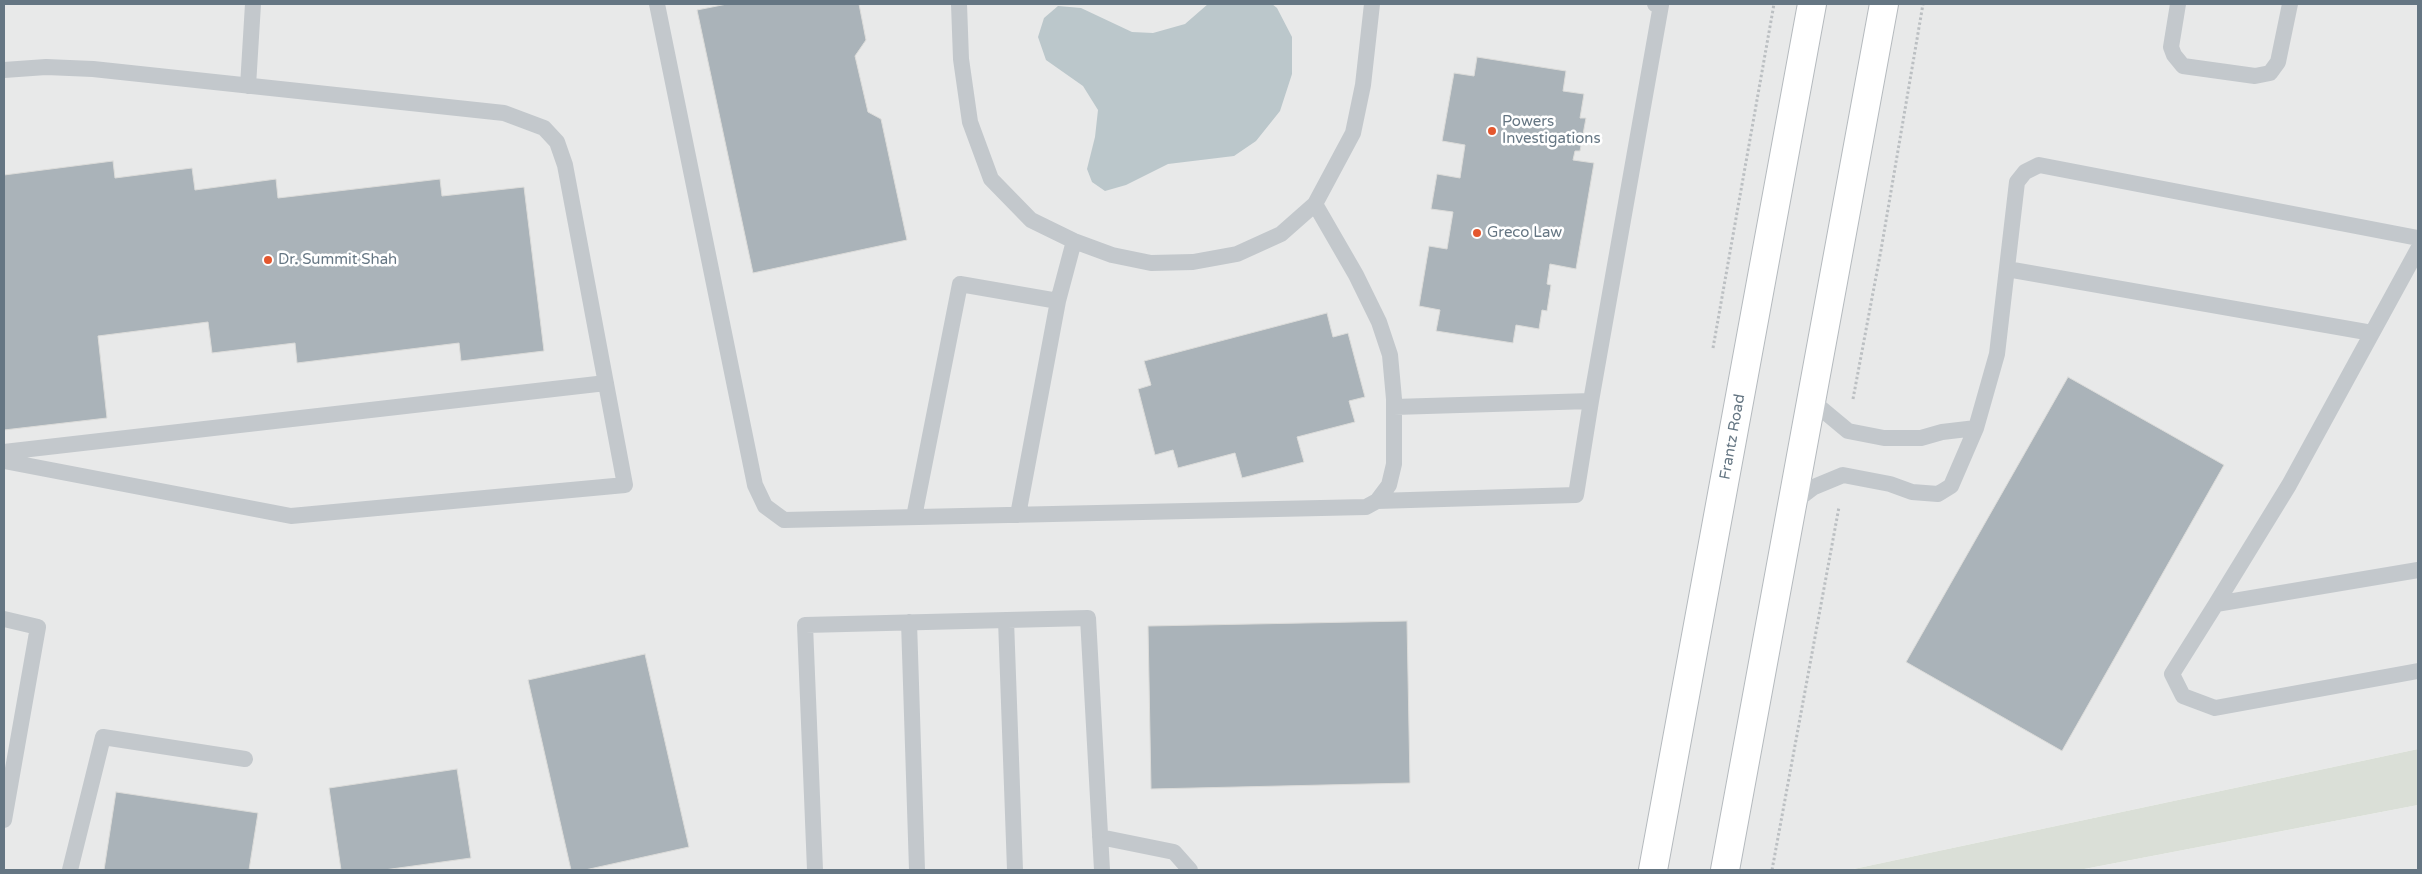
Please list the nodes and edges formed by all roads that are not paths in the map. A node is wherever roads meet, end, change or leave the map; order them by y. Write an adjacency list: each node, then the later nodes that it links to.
1 (253, 4): 11 (lane)
2 (657, 4): 29 (lane)
3 (959, 4): 14 (lane)
4 (1372, 4): 12 (lane)
5 (1655, 4): 21 (lane)
6 (1812, 4): 45 (main road, Frantz Road)
7 (1884, 4): 20 (main road)
8 (2178, 4): 9 (lane)
9 (2290, 4)
10 (4, 70): 11 (lane)
11 (248, 86): 19 (lane)
12 (1315, 204): 14 (lane); 22 (lane)
13 (2418, 238): 16 (lane)
14 (1074, 241): 17 (lane)
15 (2418, 249): 18 (lane)
16 (2007, 269): 18 (lane); 23 (lane)
17 (1058, 301): 28 (lane); 29 (lane)
18 (2372, 333): 31 (lane)
19 (606, 383): 24 (lane); 25 (lane)
20 (1812, 401): 23 (lane); 27 (main road)
21 (1590, 402): 22 (lane); 26 (lane)
22 (1394, 408): 26 (lane)
23 (1976, 428): 27 (lane)
24 (4, 452)
25 (4, 461)
26 (1377, 501): 28 (lane)
27 (1793, 503): 46 (main road)
28 (1018, 515): 29 (lane)
29 (914, 517)
30 (2418, 570): 31 (lane)
31 (2216, 604): 35 (lane)
32 (4, 619): 37 (lane)
33 (1006, 620): 34 (lane); 38 (lane); 42 (lane)
34 (909, 622): 40 (lane); 41 (lane)
35 (2418, 671)
36 (245, 759): 39 (lane)
37 (4, 820)
38 (1100, 837): 43 (lane); 44 (lane)
39 (70, 870)
40 (815, 870)
41 (917, 870)
42 (1014, 870)
43 (1102, 870)
44 (1190, 870)
45 (1653, 870)
46 (1725, 870)

